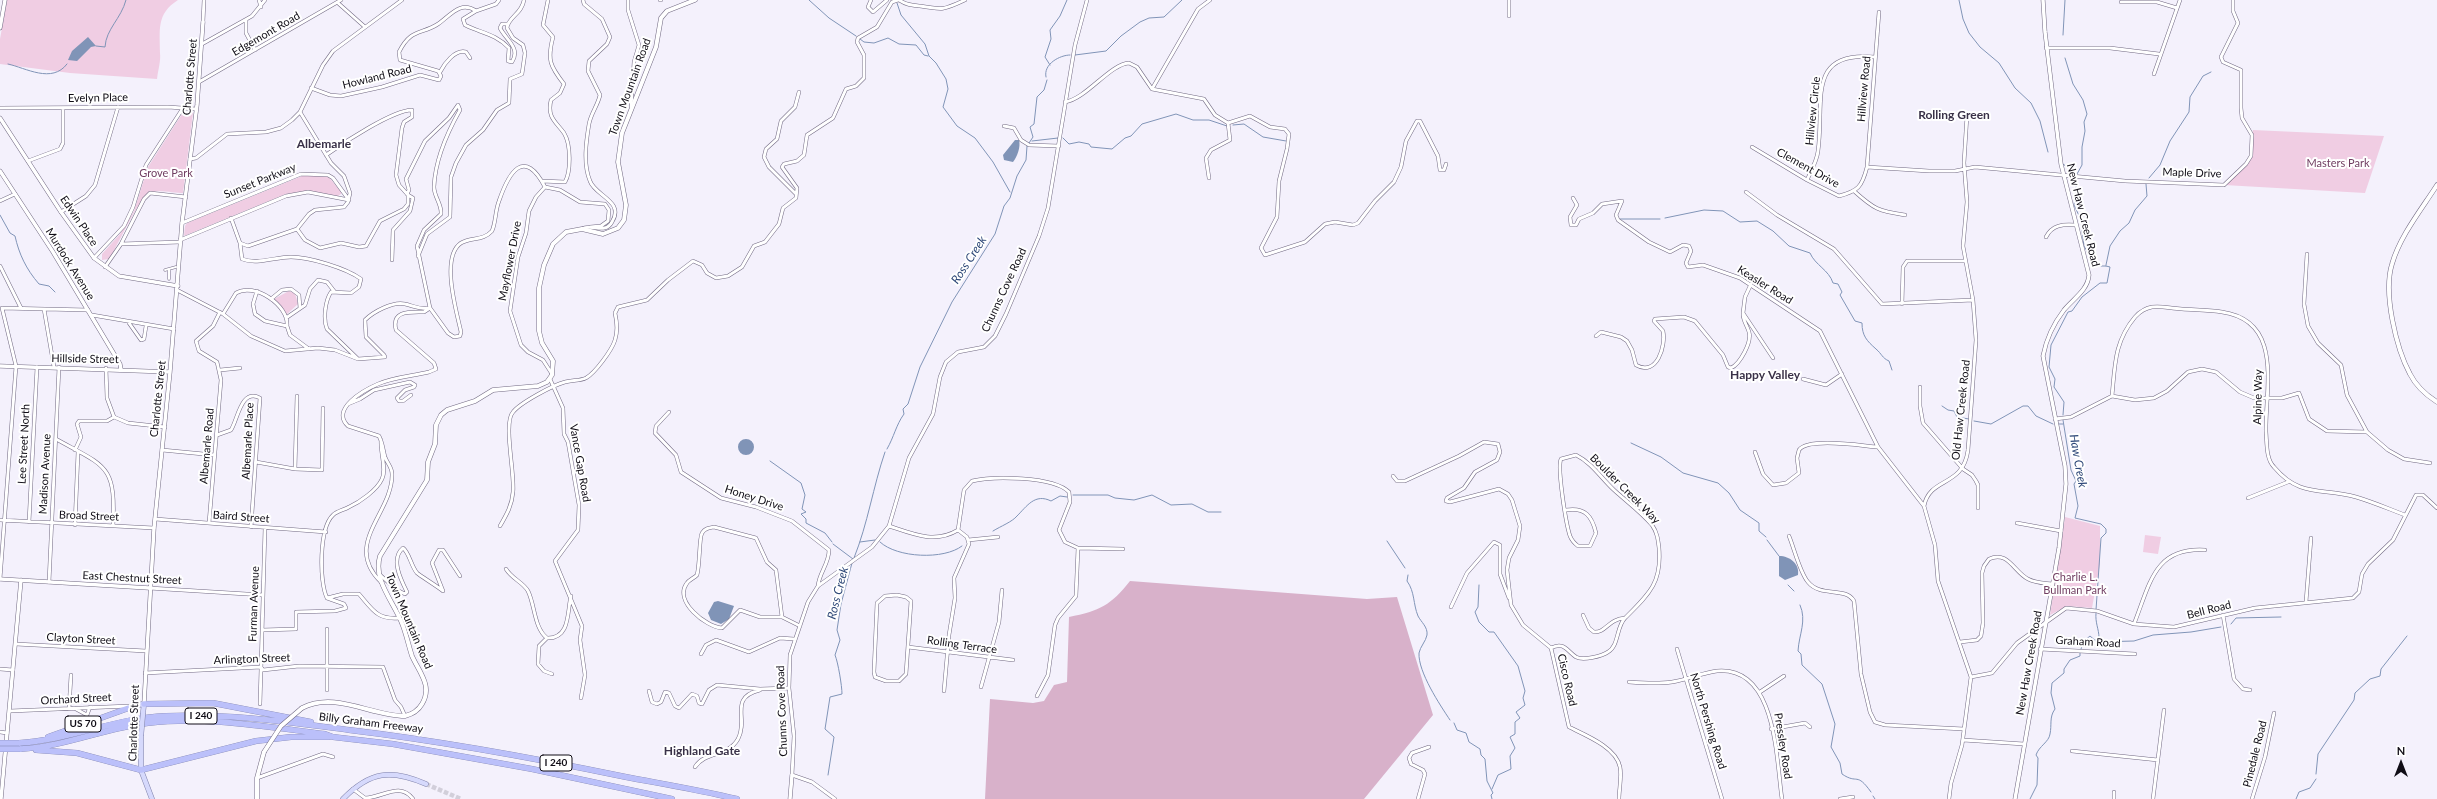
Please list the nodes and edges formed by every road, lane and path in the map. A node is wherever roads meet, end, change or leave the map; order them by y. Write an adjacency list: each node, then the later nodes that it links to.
1 (6, 0): 34 (street)
2 (204, 0): 31 (street, Charlotte Street)
3 (259, 0): 25 (street)
4 (265, 0): 25 (street)
5 (341, 0): 24 (street, Edgemont Road)
6 (402, 0): 33 (street)
7 (499, 0): 27 (street)
8 (524, 0): 32 (street)
9 (548, 0): 71 (street)
10 (583, 0): 88 (street)
11 (628, 0): 53 (street)
12 (695, 0): 53 (main road, Town Mountain Road)
13 (871, 0): 14 (street)
14 (887, 0)
15 (898, 0): 16 (street); 77 (street)
16 (965, 0)
17 (1086, 0): 47 (street, Chunns Cove Road)
18 (1210, 0): 45 (street)
19 (1509, 0): 29 (street)
20 (2043, 0): 36 (street, New Haw Creek Road)
21 (2180, 0): 26 (street)
22 (2233, 0): 68 (street, Maple Drive)
23 (2121, 2): 26 (street)
24 (338, 3): 33 (street); 37 (street, Edgemont Road)
25 (261, 7): 30 (street)
26 (2177, 8): 38 (street)
27 (476, 11): 32 (street); 41 (street, Howland Road)
28 (1879, 12): 39 (street, Hillview Road)
29 (1509, 16)
30 (246, 20): 35 (street); 37 (street)
31 (203, 22): 35 (street, Charlotte Street)
32 (507, 24): 97 (street)
33 (365, 26): 44 (street)
34 (0, 28)
35 (202, 44): 43 (street, Charlotte Street)
36 (2046, 48): 38 (street); 68 (street, New Haw Creek Road)
37 (255, 50): 43 (street, Edgemont Road)
38 (2160, 54): 42 (street)
39 (1876, 57): 65 (street, Hillview Road); 70 (street, Hillview Circle)
40 (470, 58): 41 (street, Howland Road)
41 (440, 72): 44 (street, Howland Road)
42 (2154, 74)
43 (199, 82): 52 (street, Charlotte Street)
44 (311, 88): 54 (street)
45 (1152, 88): 47 (street); 57 (street)
46 (799, 92): 77 (street)
47 (1066, 102): 59 (street, Chunns Cove Road)
48 (118, 107): 50 (street, Evelyn Place); 51 (street, Evelyn Place); 83 (street)
49 (0, 108): 50 (street, Evelyn Place)
50 (63, 108): 63 (street)
51 (183, 108): 52 (street, Evelyn Place); 96 (street)
52 (196, 109): 62 (street, Charlotte Street)
53 (631, 109): 90 (main road, Town Mountain Road)
54 (300, 112): 61 (street); 62 (street)
55 (1967, 115): 66 (street, Old Haw Creek Road)
56 (0, 118): 63 (street, Edwin Place)
57 (1228, 123): 64 (street); 69 (street)
58 (1004, 126): 59 (street)
59 (1059, 146): 190 (street, Chunns Cove Road)
60 (1752, 146): 70 (street, Clement Drive)
61 (326, 155): 78 (street); 81 (street)
62 (190, 159): 79 (street, Charlotte Street)
63 (28, 161): 83 (street, Edwin Place)
64 (1446, 164)
65 (1867, 167): 66 (street, Maple Drive); 74 (street)
66 (1965, 170): 68 (street, Maple Drive); 99 (street, Old Haw Creek Road)
67 (0, 171): 76 (street, Murdock Avenue)
68 (2063, 174): 87 (street, New Haw Creek Road)
69 (1209, 178)
70 (1807, 180): 74 (street, Clement Drive)
71 (542, 181): 73 (street); 116 (street)
72 (2437, 185): 150 (main road)
73 (545, 187): 88 (street); 142 (street, Mayflower Drive)
74 (1854, 191): 84 (street)
75 (1746, 192): 112 (street)
76 (15, 194): 82 (street); 118 (street, Murdock Avenue)
77 (796, 194): 144 (street)
78 (408, 195): 89 (street); 97 (street); 98 (street)
79 (186, 197): 86 (street, Charlotte Street); 94 (street)
80 (1573, 198): 106 (street, Keasler Road)
81 (349, 200): 85 (street, Sunset Parkway); 86 (street, Sunset Parkway); 89 (street)
82 (0, 201)
83 (60, 212): 96 (street, Edwin Place)
84 (1905, 215)
85 (231, 218): 92 (street, Sunset Parkway); 93 (street)
86 (182, 223): 92 (street, Charlotte Street)
87 (2075, 225): 91 (street); 155 (street, New Haw Creek Road)
88 (590, 227): 90 (street)
89 (297, 229): 93 (street)
90 (582, 229): 142 (main road, Town Mountain Road)
91 (2046, 237)
92 (180, 241): 94 (street); 107 (street, Charlotte Street)
93 (240, 243): 109 (street)
94 (121, 244): 101 (street)
95 (2307, 254): 157 (street)
96 (94, 258): 101 (street, Edwin Place)
97 (418, 258): 116 (street)
98 (392, 260)
99 (1965, 261): 111 (street, Old Haw Creek Road); 112 (street)
100 (0, 266): 114 (street)
101 (105, 267): 107 (street, Edwin Place)
102 (176, 267): 103 (street)
103 (169, 269): 104 (street); 105 (street)
104 (165, 270)
105 (169, 279)
106 (1751, 284): 120 (street); 141 (street, Keasler Road)
107 (178, 288): 119 (street); 126 (street, Charlotte Street)
108 (257, 291): 110 (street); 119 (street); 125 (street)
109 (334, 291): 115 (street); 130 (street)
110 (271, 299): 115 (street); 122 (street)
111 (1973, 300): 112 (street); 170 (street, Old Haw Creek Road)
112 (1902, 304)
113 (1, 308): 114 (street); 132 (street)
114 (21, 308): 117 (street)
115 (300, 308): 122 (street)
116 (430, 308): 130 (street); 151 (street)
117 (44, 309): 118 (street); 134 (street)
118 (88, 310): 121 (street, Murdock Avenue)
119 (222, 313): 128 (street); 139 (street)
120 (1743, 314): 127 (street); 129 (street)
121 (92, 315): 123 (street); 138 (street, Murdock Avenue)
122 (286, 318): 125 (street)
123 (129, 323): 124 (street); 124 (street)
124 (146, 326): 126 (street)
125 (287, 326): 128 (street)
126 (174, 329): 140 (street, Charlotte Street)
127 (1596, 336)
128 (309, 349): 130 (street)
129 (1773, 358)
130 (358, 360)
131 (0, 366): 132 (street, Hillside Street)
132 (16, 366): 133 (street, Hillside Street); 181 (street)
133 (37, 367): 134 (street, Hillside Street); 182 (street, Lee Street North)
134 (54, 367): 135 (street, Hillside Street)
135 (60, 367): 136 (street, Hillside Street); 159 (street, Madison Avenue)
136 (106, 368): 138 (street, Hillside Street); 154 (street)
137 (240, 368): 139 (street)
138 (121, 369): 140 (street, Hillside Street)
139 (220, 370): 158 (street, Albemarle Road)
140 (170, 372): 156 (street, Charlotte Street)
141 (1842, 374): 143 (street); 161 (street, Keasler Road)
142 (551, 377): 144 (street, Vance Gap Road); 204 (main road, Town Mountain Road)
143 (1803, 379)
144 (554, 386): 189 (street); 215 (street, Vance Gap Road)
145 (1920, 387): 170 (street)
146 (411, 395): 151 (street)
147 (297, 396): 169 (street)
148 (2112, 396): 149 (street); 149 (street, Alpine Way); 155 (street)
149 (2267, 399): 157 (street); 172 (street, Alpine Way)
150 (2437, 402)
151 (348, 404): 160 (street)
152 (323, 408): 169 (street)
153 (669, 412): 211 (street, Honey Drive)
154 (114, 417): 156 (street); 162 (street)
155 (2055, 419): 194 (street, New Haw Creek Road)
156 (165, 427): 163 (street, Charlotte Street)
157 (2367, 432): 168 (street)
158 (217, 435): 166 (street, Albemarle Road); 167 (street, Albemarle Place)
159 (56, 439): 162 (street); 185 (street, Madison Avenue)
160 (381, 440): 195 (street); 209 (street)
161 (1878, 447): 165 (street); 174 (street, Keasler Road)
162 (75, 450): 164 (street)
163 (162, 450): 166 (street); 179 (street, Charlotte Street)
164 (78, 452): 186 (street); 187 (street)
165 (1755, 452)
166 (214, 456): 183 (street, Albemarle Road)
167 (256, 462): 169 (street); 188 (street, Albemarle Place)
168 (2430, 463)
169 (295, 469)
170 (1963, 469): 174 (street, Old Haw Creek Road); 175 (street)
171 (1393, 476): 217 (street, Cisco Road)
172 (2288, 482): 173 (street); 178 (street, Alpine Way)
173 (2248, 498)
174 (1924, 506): 232 (street)
175 (1978, 508)
176 (2437, 508): 178 (street, Bell Road)
177 (1566, 510): 177 (street, Boulder Creek Way); 224 (street, Boulder Creek Way)
178 (2405, 515): 218 (street, Bell Road)
179 (155, 519): 183 (street, Baird Street); 191 (street, Charlotte Street)
180 (0, 520): 181 (street, Broad Street)
181 (5, 520): 182 (street, Broad Street); 206 (street)
182 (29, 522): 185 (street, Broad Street)
183 (209, 523): 188 (street, Baird Street)
184 (2017, 523): 194 (street)
185 (52, 524): 186 (street, Broad Street); 208 (street, Madison Avenue)
186 (75, 525): 187 (street, Broad Street)
187 (113, 526): 191 (street, Broad Street)
188 (251, 526): 192 (street, Baird Street)
189 (500, 526)
190 (889, 526): 193 (street); 211 (street, Chunns Cove Road)
191 (154, 528): 212 (street, Charlotte Street)
192 (265, 528): 195 (street, Baird Street); 214 (street, Furman Avenue)
193 (958, 530): 199 (street); 200 (street)
194 (2061, 531): 210 (street, New Haw Creek Road)
195 (326, 532): 216 (street)
196 (1789, 536): 276 (street)
197 (998, 537): 199 (street)
198 (2311, 538): 218 (street)
199 (968, 540): 239 (street)
200 (1078, 548): 201 (street); 263 (street)
201 (1123, 549)
202 (2205, 550): 226 (street)
203 (506, 569): 230 (street)
204 (378, 573): 205 (street); 209 (main road, Town Mountain Road)
205 (460, 576)
206 (0, 579): 207 (street, East Chestnut Street)
207 (21, 580): 208 (street, East Chestnut Street); 233 (street)
208 (49, 582): 212 (street, East Chestnut Street)
209 (381, 582): 223 (main road, Town Mountain Road)
210 (2052, 584): 225 (street, New Haw Creek Road); 232 (street)
211 (818, 586): 227 (street, Chunns Cove Road)
212 (149, 588): 214 (street, East Chestnut Street); 238 (street, Charlotte Street)
213 (1002, 590): 242 (street)
214 (263, 595): 229 (street, Furman Avenue)
215 (570, 596): 230 (street); 264 (street, Vance Gap Road)
216 (327, 598): 223 (street); 229 (street)
217 (1510, 598): 219 (street); 235 (street, Cisco Road)
218 (2306, 602): 221 (street, Bell Road)
219 (1451, 606)
220 (1583, 615): 224 (street)
221 (2223, 616): 226 (street, Bell Road); 259 (street)
222 (782, 617): 222 (street); 227 (street)
223 (399, 618): 273 (main road, Town Mountain Road)
224 (1625, 618): 235 (street)
225 (2045, 622): 226 (street, Bell Road); 237 (street, New Haw Creek Road); 252 (street, Bell Road)
226 (2134, 624)
227 (800, 626): 231 (street, Chunns Cove Road)
228 (327, 629): 244 (street)
229 (262, 630): 245 (street, Furman Avenue)
230 (546, 638): 249 (street)
231 (794, 639): 240 (street); 256 (street, Chunns Cove Road)
232 (1960, 642): 252 (street)
233 (16, 644): 238 (street, Clayton Street); 247 (street)
234 (908, 647): 234 (street); 239 (street, Rolling Terrace)
235 (1551, 648): 309 (street, Cisco Road)
236 (1677, 649): 253 (street, North Pershing Road)
237 (2040, 649): 241 (street, Graham Road); 284 (street, New Haw Creek Road)
238 (146, 652): 248 (street, Charlotte Street)
239 (949, 652): 242 (street, Rolling Terrace); 261 (street)
240 (701, 654)
241 (2135, 654)
242 (989, 658): 243 (street, Rolling Terrace); 255 (street)
243 (1013, 660)
244 (327, 666): 245 (street, Arlington Street); 258 (street); 273 (street, Arlington Street)
245 (261, 667): 248 (street, Arlington Street); 265 (street, Furman Avenue)
246 (0, 669): 247 (street)
247 (13, 670): 271 (street)
248 (145, 673): 266 (street, Charlotte Street)
249 (552, 674)
250 (71, 675): 269 (street)
251 (1784, 676): 262 (street)
252 (1971, 677): 276 (street)
253 (1686, 679): 254 (street, Pressley Road); 262 (street, Pressley Road); 310 (street, North Pershing Road)
254 (1629, 682)
255 (981, 687)
256 (789, 688): 257 (street); 293 (street, Chunns Cove Road)
257 (760, 689): 260 (street); 291 (street)
258 (327, 690)
259 (2250, 690)
260 (649, 691)
261 (944, 691)
262 (1760, 692): 275 (street, Pressley Road)
263 (1037, 696)
264 (581, 698)
265 (260, 704)
266 (141, 705): 267 (street, Orchard Street); 277 (highway); 283 (highway, US 70); 292 (main road, Charlotte Street, bridge)
267 (90, 707): 268 (street, Orchard Street); 268 (street)
268 (74, 708): 269 (street, Orchard Street)
269 (69, 709): 271 (street, Orchard Street)
270 (2164, 710): 290 (street)
271 (10, 711): 279 (street)
272 (2274, 713): 317 (street, Pinedale Road)
273 (405, 716): 294 (main road, bridge)
274 (1810, 727): 275 (street)
275 (1771, 729): 311 (street, Pressley Road)
276 (1964, 730): 281 (street)
277 (374, 731): 283 (highway, Billy Graham Freeway / I 240); 305 (highway, Billy Graham Freeway / I 240)
278 (0, 732): 279 (street)
279 (7, 733): 299 (street)
280 (333, 737): 285 (highway, Billy Graham Freeway / I 240); 292 (highway); 304 (highway, Billy Graham Freeway / I 240)
281 (1963, 740): 284 (street); 313 (street)
282 (0, 743): 285 (highway, Billy Graham Freeway / I 240, bridge)
283 (29, 743): 285 (highway, Billy Graham Freeway / I 240)
284 (2024, 744): 314 (street, New Haw Creek Road)
285 (21, 747): 287 (highway, Billy Graham Freeway / I 240, bridge); 292 (highway)
286 (1429, 747): 308 (street)
287 (0, 749)
288 (2072, 751): 290 (street)
289 (333, 757): 294 (street)
290 (2158, 760): 316 (street)
291 (695, 767)
292 (141, 770): 300 (main road, Charlotte Street)
293 (792, 775): 306 (street, Chunns Cove Road); 307 (street)
294 (257, 778): 301 (main road)
295 (426, 784): 296 (main road)
296 (352, 789): 302 (main road); 303 (street)
297 (2114, 792): 315 (street)
298 (1853, 797): 312 (street)
299 (1, 799)
300 (152, 799)
301 (257, 799)
302 (343, 799)
303 (413, 799)
304 (672, 799)
305 (737, 799)
306 (790, 799)
307 (835, 799)
308 (1418, 799)
309 (1619, 799)
310 (1722, 799)
311 (1782, 799)
312 (1840, 799)
313 (1949, 799)
314 (2015, 799)
315 (2114, 799)
316 (2153, 799)
317 (2252, 799)

